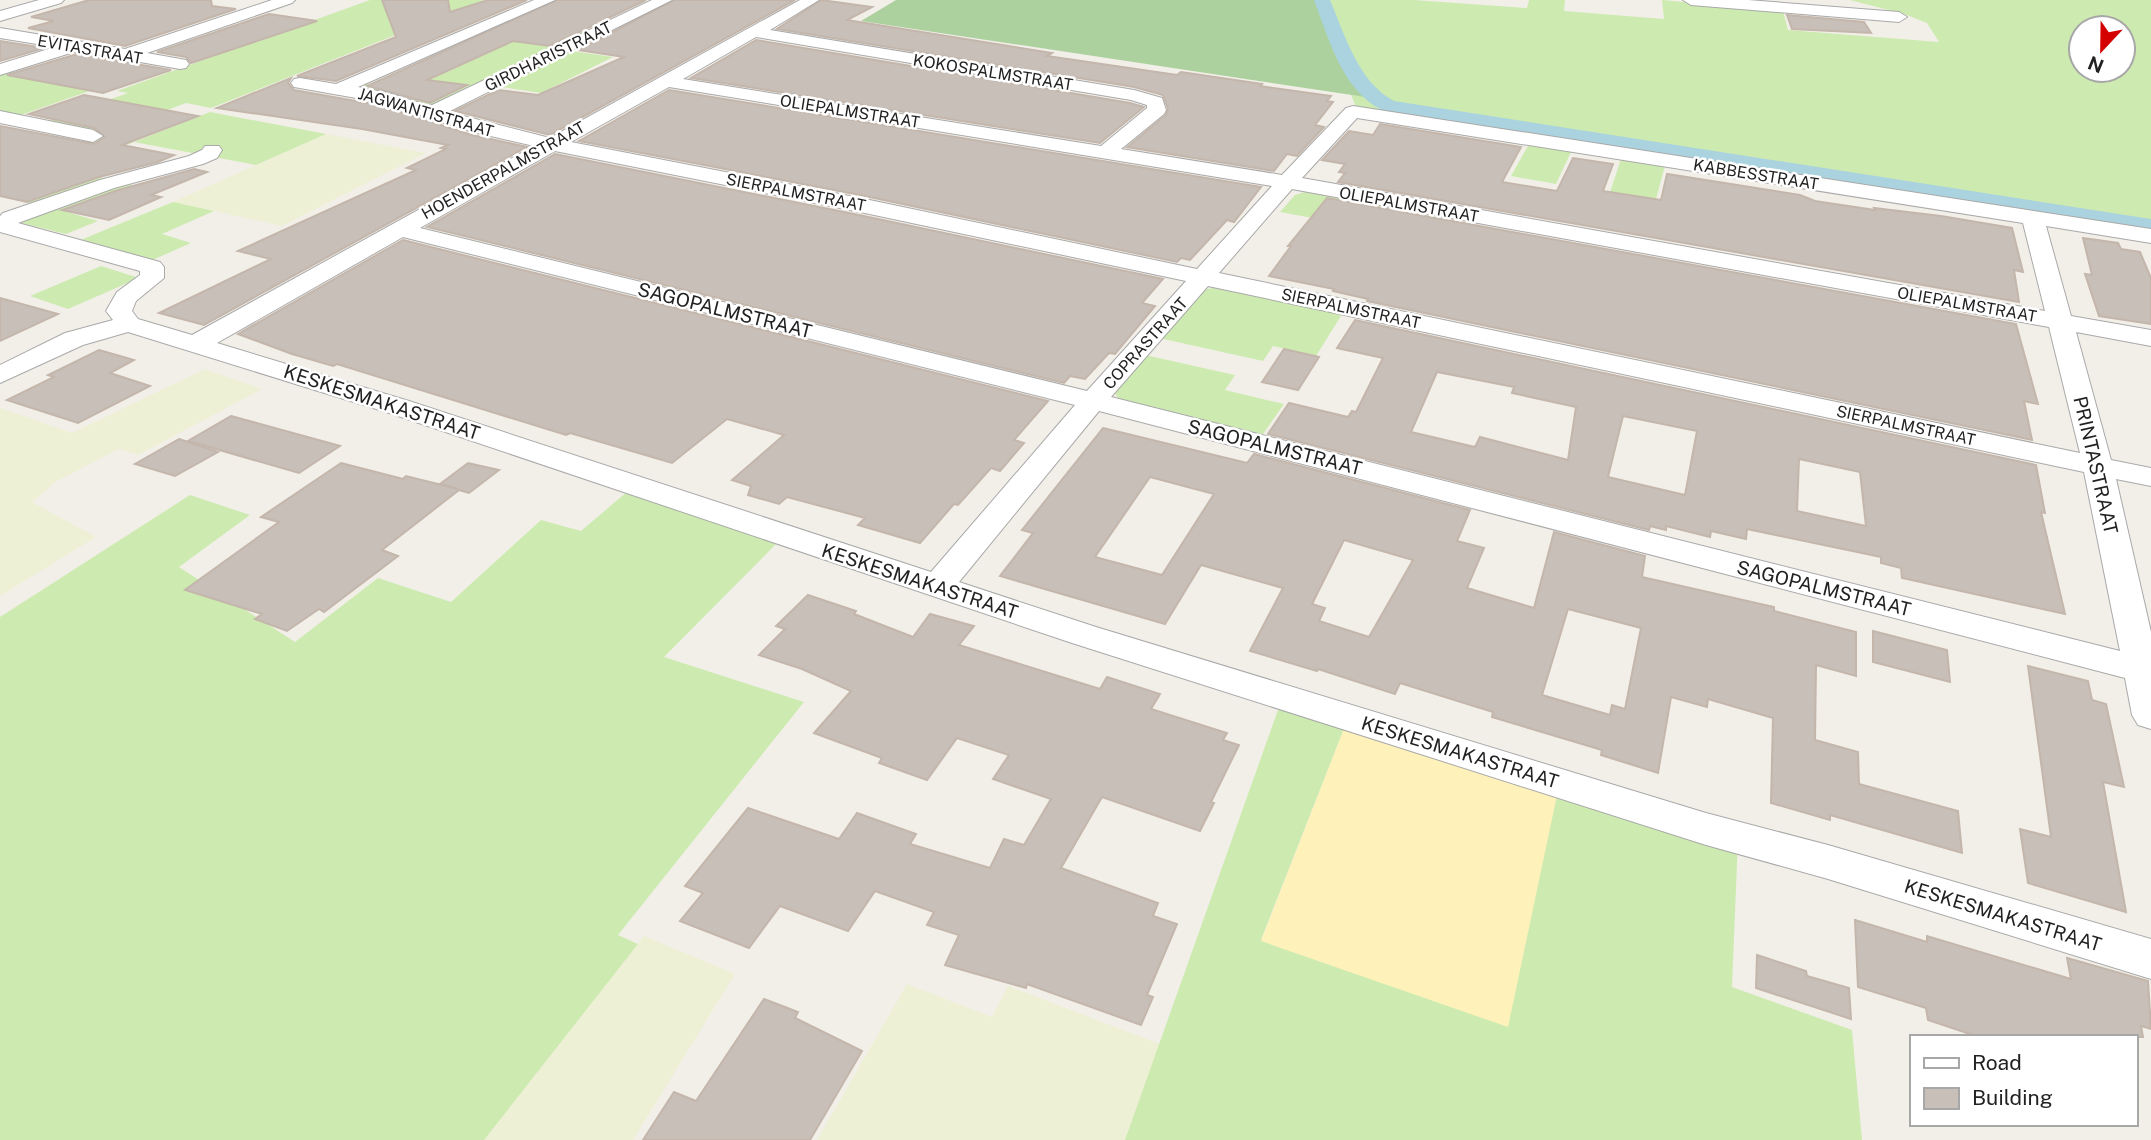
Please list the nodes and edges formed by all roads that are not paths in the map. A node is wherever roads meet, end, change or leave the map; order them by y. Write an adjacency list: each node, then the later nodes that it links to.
1 (56, 0): 8 (street)
2 (233, 0): 7 (street)
3 (547, 0): 18 (street)
4 (664, 0): 19 (street, GIRDHARISTRAAT)
5 (811, 0): 10 (street, HOENDERPALMSTRAAT)
6 (1691, 0): 9 (street)
7 (280, 3): 13 (street)
8 (0, 16)
9 (1899, 17)
10 (755, 32): 16 (street, HOENDERPALMSTRAAT); 25 (street, KOKOSPALMSTRAAT)
11 (0, 33): 12 (street, EVITASTRAAT)
12 (76, 47): 13 (street, EVITASTRAAT); 15 (street)
13 (126, 55): 14 (street, EVITASTRAAT)
14 (180, 64)
15 (0, 70)
16 (665, 81): 23 (street, HOENDERPALMSTRAAT); 25 (street, OLIEPALMSTRAAT)
17 (300, 83): 18 (street, JAGWANTISTRAAT)
18 (339, 89): 19 (street, JAGWANTISTRAAT)
19 (432, 112): 23 (street, JAGWANTISTRAAT)
20 (1360, 112): 26 (street, COPRASTRAAT); 27 (street, KABBESSTRAAT)
21 (0, 117): 22 (street)
22 (93, 136)
23 (550, 144): 28 (street, HOENDERPALMSTRAAT); 30 (street, SIERPALMSTRAAT)
24 (212, 150): 32 (street)
25 (1104, 153): 26 (street, OLIEPALMSTRAAT)
26 (1287, 182): 30 (street, COPRASTRAAT); 31 (street, OLIEPALMSTRAAT)
27 (2033, 218): 29 (street, KABBESSTRAAT); 31 (street, PRINTASTRAAT)
28 (398, 229): 34 (street, HOENDERPALMSTRAAT); 36 (street, SAGOPALMSTRAAT)
29 (2151, 236)
30 (1204, 277): 36 (street, COPRASTRAAT); 37 (street, SIERPALMSTRAAT)
31 (2060, 321): 33 (street, OLIEPALMSTRAAT); 37 (street, PRINTASTRAAT)
32 (129, 324): 34 (street, KESKESMAKASTRAAT); 35 (street)
33 (2151, 338)
34 (197, 343): 39 (street, KESKESMAKASTRAAT)
35 (0, 375)
36 (1093, 401): 39 (street, COPRASTRAAT); 40 (street, SAGOPALMSTRAAT)
37 (2098, 466): 38 (street, SIERPALMSTRAAT); 40 (street, PRINTASTRAAT)
38 (2151, 477)
39 (938, 585): 42 (street, KESKESMAKASTRAAT)
40 (2147, 671): 41 (street, PRINTASTRAAT)
41 (2151, 715)
42 (2151, 959)

